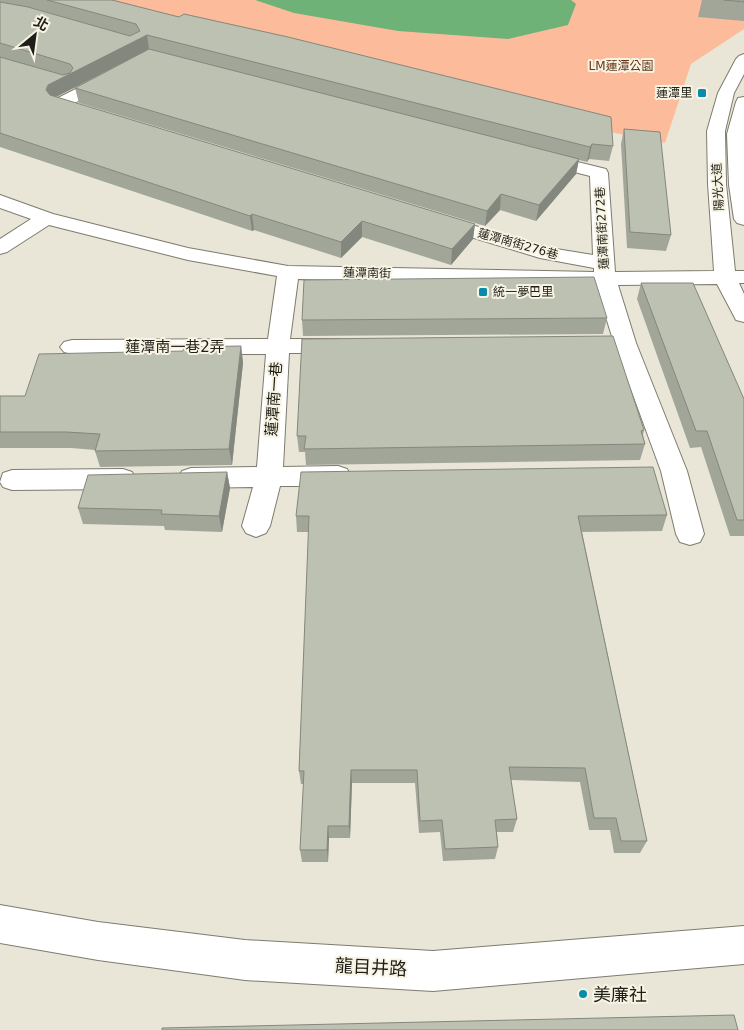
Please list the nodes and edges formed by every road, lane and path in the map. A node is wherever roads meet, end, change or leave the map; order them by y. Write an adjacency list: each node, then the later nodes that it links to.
1 (744, 59): 13 (street, 陽光大道)
2 (125, 69): 4 (street)
3 (744, 102): 9 (street, 陽光大道)
4 (88, 112)
5 (522, 153): 11 (street, 蓮潭南街272巷)
6 (0, 201): 8 (street, 蓮潭南街)
7 (426, 217): 11 (street, 蓮潭南街276巷)
8 (46, 218): 10 (street); 12 (street, 蓮潭南街)
9 (744, 219)
10 (0, 248)
11 (605, 271): 12 (street, 蓮潭南街); 13 (street, 蓮潭南街); 18 (street)
12 (288, 272): 15 (street, 蓮潭南一巷)
13 (734, 278): 14 (street, 陽光大道)
14 (744, 315)
15 (278, 346): 16 (street, 蓮潭南一巷2弄); 17 (street, 蓮潭南一巷2弄); 21 (street, 蓮潭南一巷)
16 (357, 346)
17 (72, 347)
18 (674, 471): 19 (street); 24 (street)
19 (645, 472)
20 (358, 476): 21 (street)
21 (269, 477): 22 (street); 23 (street, 蓮潭南一巷)
22 (12, 480)
23 (256, 526)
24 (690, 534)
25 (0, 924): 26 (street, 龍目井路)
26 (744, 945)

